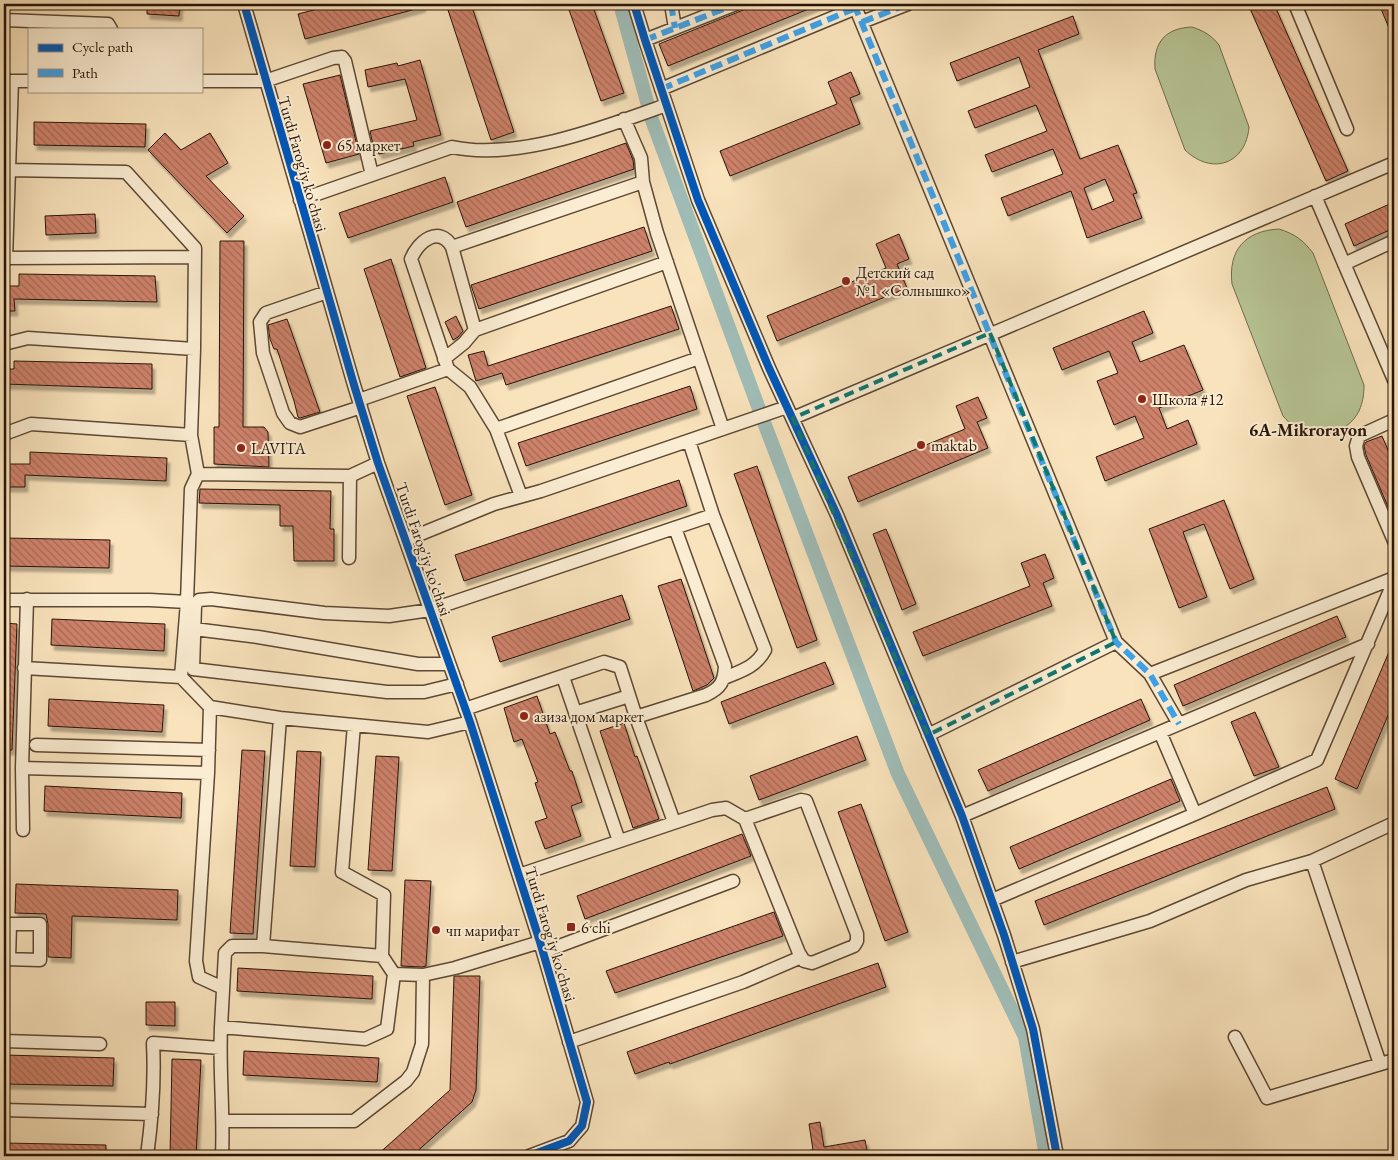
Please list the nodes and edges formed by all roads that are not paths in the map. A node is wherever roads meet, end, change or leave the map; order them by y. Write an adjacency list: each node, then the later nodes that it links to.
1 (244, 4): 16 (street, Turdi Farog'iy ko'chasi)
2 (634, 4): 12 (street)
3 (671, 4): 11 (street)
4 (736, 4): 11 (street)
5 (908, 4): 9 (street)
6 (1294, 4): 20 (street)
7 (855, 6): 9 (street); 17 (street)
8 (4, 20): 10 (street)
9 (862, 22): 35 (street)
10 (110, 28)
11 (675, 28): 12 (street)
12 (644, 40): 17 (street)
13 (8, 81): 14 (street); 22 (street)
14 (28, 81)
15 (202, 81): 16 (street)
16 (265, 81): 23 (street); 26 (street, Turdi Farog'iy ko'chasi)
17 (661, 88): 18 (street)
18 (661, 107): 19 (street); 42 (street)
19 (624, 119): 23 (street); 24 (street)
20 (1347, 129)
21 (1394, 163): 25 (street)
22 (8, 170): 29 (street); 30 (street)
23 (372, 175): 26 (street)
24 (643, 182): 28 (street); 31 (street)
25 (1315, 196): 32 (street); 35 (street)
26 (300, 200): 33 (street, Turdi Farog'iy ko'chasi)
27 (1394, 241): 32 (street)
28 (452, 247): 34 (street); 39 (street)
29 (194, 257): 30 (street); 37 (street)
30 (5, 258)
31 (668, 262): 34 (street); 38 (street)
32 (1344, 264): 40 (street)
33 (327, 292): 41 (street, Turdi Farog'iy ko'chasi); 41 (street)
34 (475, 330): 39 (street)
35 (990, 333): 42 (street); 64 (street)
36 (4, 344): 37 (street)
37 (194, 349): 47 (street)
38 (698, 358): 44 (street); 45 (street)
39 (446, 364): 41 (street); 45 (street)
40 (1393, 374)
41 (360, 404): 49 (street, Turdi Farog'iy ko'chasi)
42 (790, 413): 44 (street); 84 (street)
43 (1394, 420): 56 (street)
44 (731, 427): 48 (street)
45 (496, 430): 52 (street)
46 (4, 434): 47 (street)
47 (191, 435): 50 (street)
48 (689, 441): 52 (street); 53 (street)
49 (378, 462): 51 (street); 55 (street, Turdi Farog'iy ko'chasi)
50 (198, 474): 51 (street); 61 (street)
51 (350, 476): 57 (street)
52 (521, 496): 55 (street)
53 (713, 515): 54 (street); 72 (street)
54 (675, 528): 62 (street); 72 (street)
55 (406, 540): 62 (street, Turdi Farog'iy ko'chasi)
56 (1394, 541)
57 (349, 558)
58 (1394, 580): 65 (street); 69 (street)
59 (27, 599): 60 (street); 61 (street); 67 (street)
60 (4, 600)
61 (187, 602): 70 (street)
62 (430, 610): 63 (street); 66 (street, Turdi Farog'iy ko'chasi)
63 (194, 629): 66 (street); 68 (street)
64 (1116, 642): 69 (street); 84 (street)
65 (1368, 644): 81 (street); 89 (street)
66 (450, 664): 73 (street, Turdi Farog'iy ko'chasi)
67 (24, 668): 70 (street); 87 (street)
68 (193, 670): 73 (street); 74 (street)
69 (1150, 674): 81 (street)
70 (181, 677): 74 (street)
71 (563, 677): 75 (street); 77 (street); 78 (street)
72 (724, 678): 80 (street)
73 (457, 684): 78 (street, Turdi Farog'iy ko'chasi)
74 (194, 691): 76 (street)
75 (629, 696): 77 (street); 80 (street)
76 (210, 707): 79 (street); 86 (street)
77 (575, 713): 95 (street)
78 (468, 715): 82 (street); 97 (street, Turdi Farog'iy ko'chasi)
79 (280, 718): 82 (street); 100 (street)
80 (636, 718): 92 (street)
81 (1179, 724): 83 (street)
82 (354, 725): 103 (street)
83 (1160, 732): 89 (street); 90 (street)
84 (928, 735): 90 (street)
85 (36, 745): 86 (street)
86 (209, 750): 88 (street)
87 (22, 768): 88 (street); 94 (street)
88 (208, 773): 107 (street)
89 (1195, 814): 99 (street)
90 (962, 816): 99 (street)
91 (745, 819): 92 (street); 102 (street); 102 (street)
92 (674, 822): 95 (street)
93 (1394, 823): 96 (street)
94 (23, 830)
95 (619, 841): 97 (street)
96 (1312, 861): 104 (street); 115 (street)
97 (519, 875): 101 (street, Turdi Farog'iy ko'chasi)
98 (733, 881): 101 (street)
99 (992, 900): 104 (street)
100 (263, 946): 103 (street); 107 (street)
101 (541, 947): 106 (street); 111 (street, Turdi Farog'iy ko'chasi)
102 (800, 953): 111 (street)
103 (382, 956): 105 (street)
104 (1012, 962): 122 (street)
105 (394, 974): 106 (street); 108 (street)
106 (423, 975): 118 (street)
107 (223, 988): 108 (street)
108 (221, 1027): 113 (street)
109 (1236, 1037): 115 (street)
110 (4, 1041): 112 (street)
111 (569, 1042): 121 (street, Turdi Farog'iy ko'chasi)
112 (100, 1044)
113 (220, 1048): 117 (street); 118 (street)
114 (1394, 1060): 115 (street)
115 (1380, 1064)
116 (4, 1110): 117 (street)
117 (152, 1114): 119 (street)
118 (224, 1121): 120 (street)
119 (147, 1156)
120 (222, 1156)
121 (529, 1156)
122 (1056, 1156)

